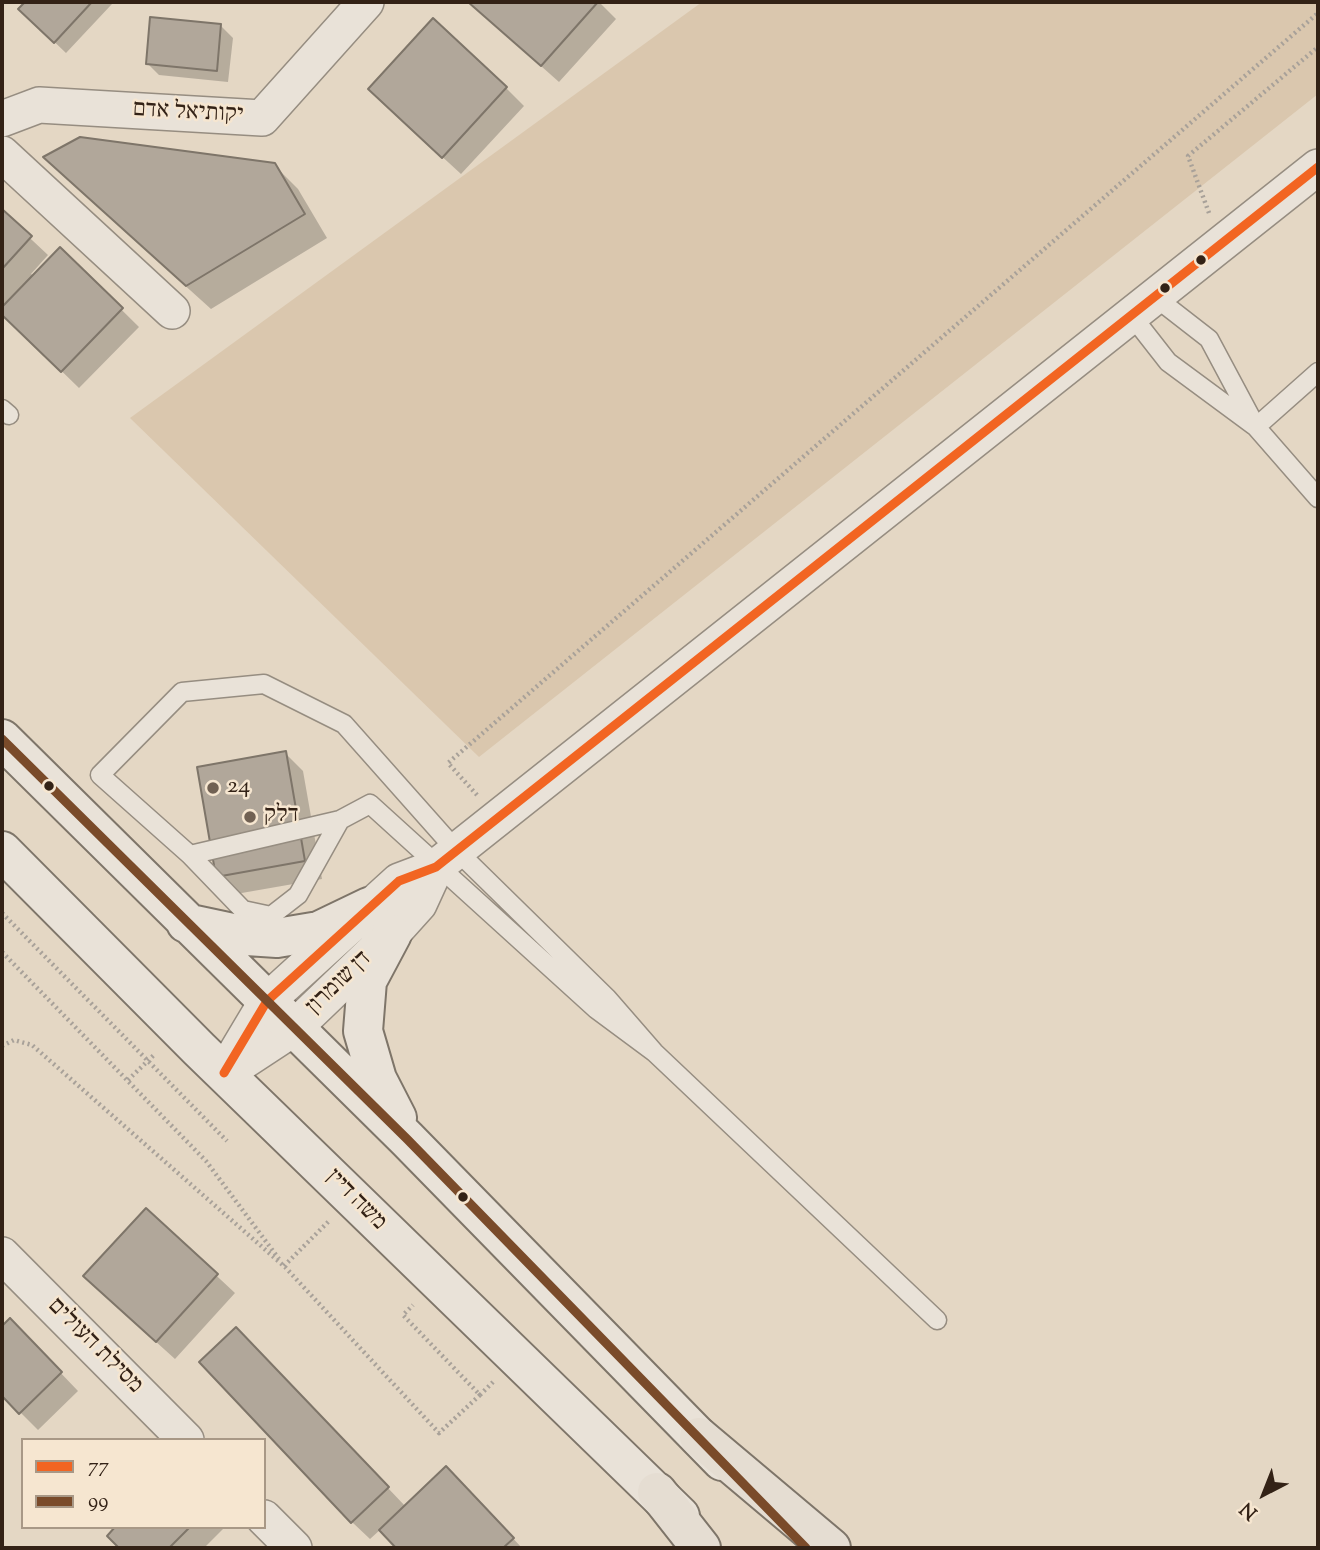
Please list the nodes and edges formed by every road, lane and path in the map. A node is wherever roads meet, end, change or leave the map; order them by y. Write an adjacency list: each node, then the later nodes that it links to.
1 (366, 2): 4 (street, יקותיאל אדם)
2 (1318, 13): 14 (path)
3 (1318, 47): 7 (path)
4 (2, 119)
5 (2, 154): 9 (street)
6 (1318, 167): 7 (street, דן שומרון)
7 (1220, 245): 8 (street, דן שומרון)
8 (1143, 307): 11 (lane); 11 (lane); 14 (street, דן שומרון)
9 (172, 311)
10 (1318, 372): 11 (lane)
11 (1256, 427): 12 (lane)
12 (1318, 498)
13 (2, 740): 21 (main road)
14 (496, 817): 18 (street, דן שומרון)
15 (340, 820): 17 (lane); 17 (lane); 18 (lane)
16 (2, 851): 27 (main road, משה דיין)
17 (190, 855): 18 (lane)
18 (446, 858): 20 (street, דן שומרון); 26 (lane); 26 (lane)
19 (2, 913): 29 (path)
20 (380, 921): 21 (main road); 23 (street, דן שומרון); 24 (street, דן שומרון); 28 (main road)
21 (186, 923): 23 (main road)
22 (2, 952): 32 (path)
23 (267, 1001): 24 (main road); 27 (street, דן שומרון)
24 (294, 1028): 27 (street, דן שומרון); 28 (main road)
25 (2, 1046): 32 (path)
26 (654, 1052): 34 (lane)
27 (225, 1073): 30 (main road, משה דיין)
28 (407, 1139): 35 (main road)
29 (227, 1141)
30 (351, 1198): 32 (path); 33 (main road, משה דיין)
31 (2, 1255): 36 (street, מסילת העולים)
32 (285, 1267): 33 (path)
33 (437, 1282): 37 (main road, משה דיין)
34 (937, 1320)
35 (699, 1437): 42 (main road); 43 (highway)
36 (184, 1438)
37 (657, 1492): 40 (highway); 41 (main road, משה דיין)
38 (266, 1520): 39 (street)
39 (294, 1548)
40 (701, 1548)
41 (710, 1548)
42 (806, 1548)
43 (831, 1548)

